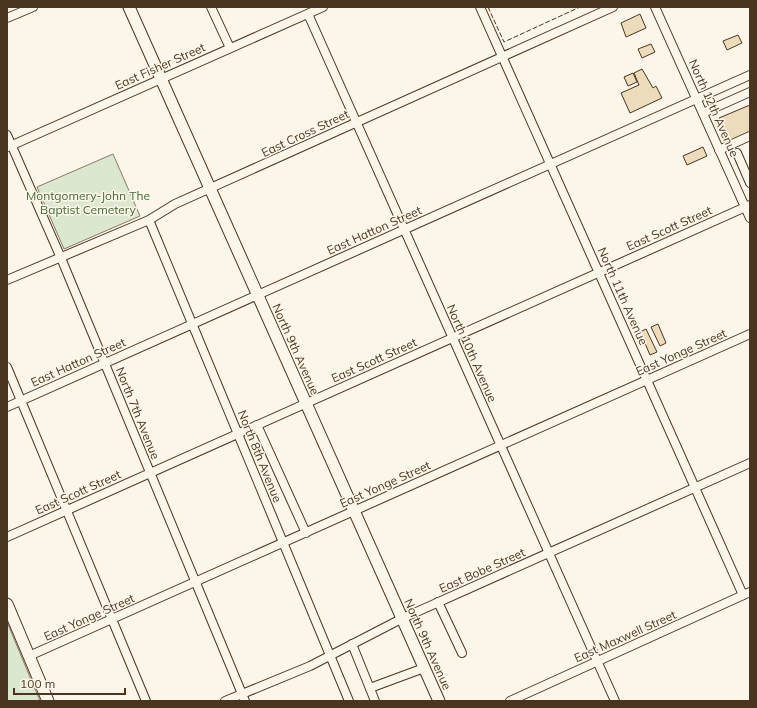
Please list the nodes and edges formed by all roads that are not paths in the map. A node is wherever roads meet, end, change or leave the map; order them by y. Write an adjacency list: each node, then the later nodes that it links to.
1 (33, 7): 9 (street)
2 (129, 7): 13 (main road, North 9th Avenue)
3 (212, 7): 10 (street)
4 (323, 7): 8 (street, East Fisher Street)
5 (480, 7): 11 (street, North 11th Avenue)
6 (613, 7): 11 (street, East Cross Street)
7 (655, 7): 15 (street, North 12th Avenue)
8 (308, 14): 10 (street, East Fisher Street); 17 (street, North 10th Avenue)
9 (7, 18)
10 (230, 48): 13 (street, East Fisher Street)
11 (502, 57): 17 (street, East Cross Street); 23 (street, North 11th Avenue)
12 (750, 75): 15 (street, East Hatton Street)
13 (161, 79): 20 (street, East Fisher Street); 27 (main road, North 9th Avenue)
14 (750, 92): 16 (street)
15 (696, 99): 16 (street, North 12th Avenue); 23 (street, East Hatton Street)
16 (703, 113): 21 (street, North 12th Avenue)
17 (356, 122): 27 (street, East Cross Street); 31 (street, North 10th Avenue)
18 (7, 135): 20 (street, North 7th Avenue)
19 (750, 136): 21 (street)
20 (9, 147): 32 (street, North 7th Avenue)
21 (719, 150): 25 (street, North 12th Avenue)
22 (737, 153): 24 (street)
23 (550, 164): 31 (street, East Hatton Street); 33 (street, North 11th Avenue)
24 (746, 173): 25 (street); 26 (street)
25 (732, 178): 28 (street, North 12th Avenue)
26 (750, 183)
27 (210, 189): 30 (street, East Cross Street); 35 (main road, North 9th Avenue)
28 (748, 206): 29 (street, North 12th Avenue); 33 (street, East Scott Street)
29 (750, 218)
30 (149, 220): 32 (street, East Cross Street); 36 (street, North 8th Avenue)
31 (404, 229): 35 (street, East Hatton Street); 38 (street, North 10th Avenue)
32 (61, 258): 34 (street, East Cross Street); 39 (street, North 7th Avenue)
33 (599, 272): 38 (street, East Scott Street); 41 (street, North 11th Avenue)
34 (7, 280)
35 (258, 295): 36 (street, East Hatton Street); 43 (main road, North 9th Avenue)
36 (192, 324): 39 (street, East Hatton Street); 46 (street, North 8th Avenue)
37 (750, 334): 41 (street, East Yonge Street)
38 (452, 338): 43 (street, East Scott Street); 47 (street, North 10th Avenue)
39 (105, 363): 42 (street, East Hatton Street); 49 (street, North 7th Avenue)
40 (7, 367): 42 (street)
41 (647, 380): 47 (street, East Yonge Street); 50 (street, North 11th Avenue)
42 (21, 400): 44 (street, East Hatton Street); 51 (street)
43 (306, 403): 45 (street, East Scott Street); 52 (main road, North 9th Avenue)
44 (7, 407)
45 (257, 425): 46 (street, East Scott Street); 53 (street)
46 (238, 434): 49 (street, East Scott Street); 55 (street, North 8th Avenue)
47 (501, 446): 52 (street, East Yonge Street); 56 (street, North 10th Avenue)
48 (750, 463): 50 (street, East Bobe Street)
49 (150, 473): 51 (street, East Scott Street); 57 (street, North 7th Avenue)
50 (695, 487): 56 (street, East Bobe Street); 58 (street, North 11th Avenue)
51 (67, 511): 54 (street, East Scott Street); 62 (street)
52 (355, 511): 53 (street, East Yonge Street); 61 (main road, North 9th Avenue)
53 (306, 533): 55 (street, East Yonge Street)
54 (7, 537)
55 (283, 543): 57 (street, East Yonge Street); 65 (street, North 8th Avenue)
56 (548, 553): 59 (street, East Bobe Street); 67 (street, North 10th Avenue)
57 (195, 582): 62 (street, East Yonge Street); 70 (street, North 7th Avenue)
58 (747, 594): 67 (street, East Maxwell Street)
59 (438, 602): 61 (street, East Bobe Street); 64 (street)
60 (7, 604): 66 (main road)
61 (403, 618): 63 (street, East Bobe Street); 68 (main road, North 9th Avenue)
62 (111, 620): 66 (street, East Yonge Street); 72 (street)
63 (352, 644): 65 (street, East Bobe Street); 69 (street)
64 (462, 653)
65 (330, 655): 70 (street, East Bobe Street); 74 (street, North 8th Avenue)
66 (30, 656): 71 (main road)
67 (597, 661): 77 (street, East Maxwell Street); 78 (street, North 10th Avenue)
68 (424, 668): 69 (street); 76 (main road, North 9th Avenue)
69 (370, 688): 75 (street)
70 (243, 697): 73 (street, East Bobe Street)
71 (48, 701)
72 (146, 701)
73 (225, 701)
74 (349, 701)
75 (376, 701)
76 (439, 701)
77 (510, 701)
78 (615, 701)

